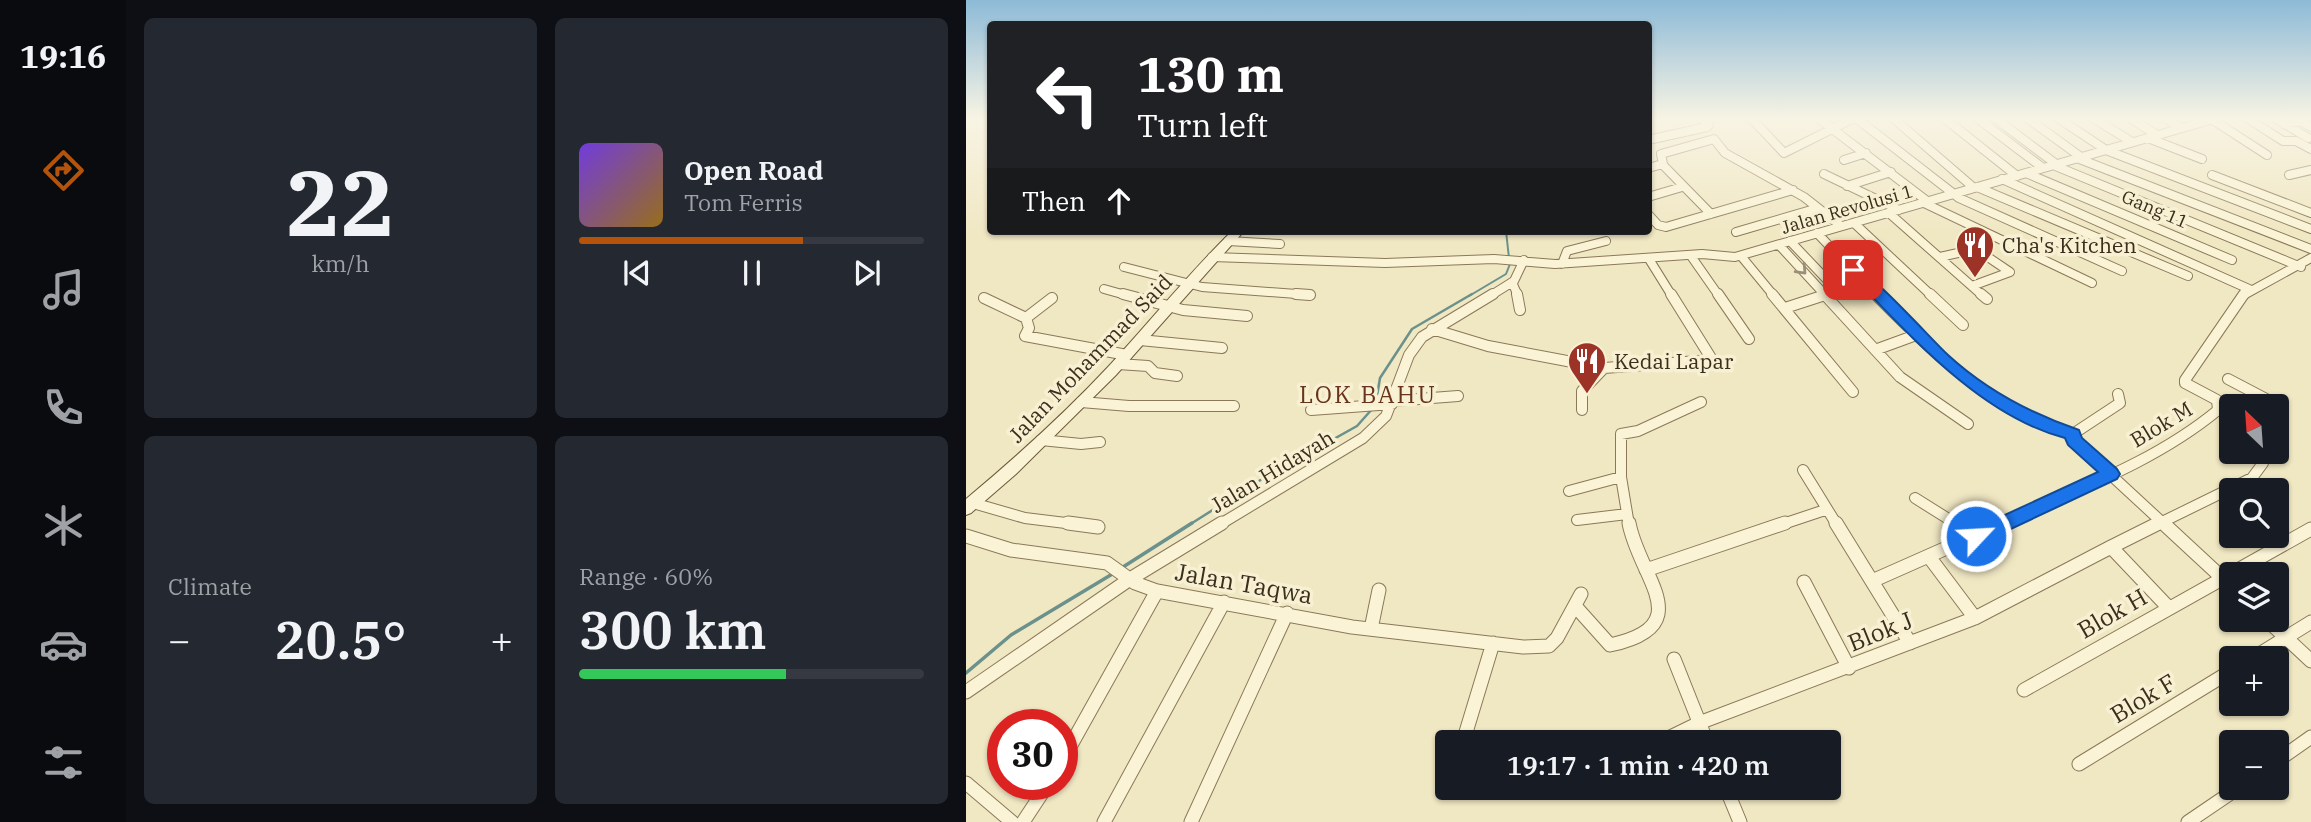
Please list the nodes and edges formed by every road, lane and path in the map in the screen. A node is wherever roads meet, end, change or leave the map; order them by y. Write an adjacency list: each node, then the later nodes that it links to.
1 (1659, 156): 16 (street)
2 (1731, 156): 30 (street)
3 (1855, 156): 15 (street)
4 (1870, 156): 20 (street)
5 (1904, 156): 31 (street)
6 (1939, 156): 29 (street)
7 (1992, 156): 25 (street)
8 (2036, 156): 17 (street)
9 (2040, 156): 17 (street)
10 (2085, 156): 13 (street, Jalan Revolusi 1)
11 (2123, 156): 41 (street)
12 (2196, 156): 14 (street)
13 (2079, 158): 17 (street, Jalan Revolusi 1); 50 (street)
14 (2202, 159)
15 (1844, 160)
16 (1662, 164): 18 (street); 28 (street)
17 (2051, 166): 21 (street, Jalan Revolusi 1); 61 (street)
18 (1652, 167)
19 (2311, 170): 24 (street)
20 (1891, 172): 27 (street); 33 (street)
21 (2026, 173): 25 (street, Jalan Revolusi 1); 58 (street, Gang 11)
22 (1824, 174): 27 (street)
23 (2212, 175): 36 (street)
24 (2289, 175)
25 (2017, 176): 26 (street, Jalan Revolusi 1)
26 (2002, 179): 29 (street, Jalan Revolusi 1); 70 (street)
27 (1843, 184): 35 (street)
28 (1682, 187): 32 (street); 37 (street)
29 (1976, 187): 31 (street, Jalan Revolusi 1); 63 (street)
30 (1793, 190): 34 (street); 37 (street)
31 (1953, 194): 33 (street, Jalan Revolusi 1); 62 (street)
32 (1652, 196)
33 (1925, 202): 35 (street, Jalan Revolusi 1); 66 (street)
34 (1818, 208): 40 (street); 42 (street)
35 (1894, 211): 39 (street, Jalan Revolusi 1); 54 (street)
36 (2311, 213)
37 (1711, 214): 38 (street)
38 (1652, 218)
39 (1854, 223): 40 (street, Jalan Revolusi 1); 81 (street)
40 (1840, 226): 43 (street, Jalan Revolusi 1)
41 (2311, 229)
42 (1736, 232)
43 (1817, 233): 47 (street, Jalan Revolusi 1); 83 (street)
44 (1234, 235): 45 (street, Jalan Mohammad Said)
45 (1228, 241): 48 (street); 53 (street, Jalan Mohammad Said)
46 (1606, 241): 59 (street)
47 (1790, 242): 49 (street, Jalan Revolusi 1); 65 (street)
48 (1280, 244)
49 (1779, 245): 52 (street, Jalan Revolusi 1); 72 (street, one-way to 72)
50 (2311, 249)
51 (1691, 256): 52 (street, Jalan Revolusi 1); 56 (street, Jalan Revolusi 1); 84 (street)
52 (1741, 256): 77 (street)
53 (1212, 257): 57 (street, Jalan Revolusi 1); 67 (street, Jalan Mohammad Said)
54 (1940, 257): 68 (street); 68 (street)
55 (2311, 258): 61 (street)
56 (1649, 259): 59 (street, Jalan Revolusi 1); 89 (street)
57 (1521, 260): 59 (street, Jalan Revolusi 1); 64 (street)
58 (2232, 260)
59 (1562, 264)
60 (1124, 267): 67 (street)
61 (2301, 267): 70 (street)
62 (2122, 271)
63 (2188, 276)
64 (1512, 282): 78 (street); 82 (street, Jalan Hidayah)
65 (1830, 283)
66 (2092, 283)
67 (1189, 284): 71 (street); 76 (street, Jalan Mohammad Said)
68 (1972, 286): 75 (street)
69 (1104, 289): 76 (street)
70 (2249, 289): 108 (street, Blok M)
71 (1310, 295)
72 (1825, 295): 77 (street); 87 (street)
73 (984, 298): 80 (street)
74 (1052, 298): 80 (street)
75 (1987, 299)
76 (1170, 307): 79 (street); 85 (street, Jalan Mohammad Said)
77 (1785, 308): 92 (street)
78 (1520, 310)
79 (1247, 316)
80 (1026, 318): 88 (street)
81 (1963, 325)
82 (1432, 329): 89 (street); 98 (street, Jalan Hidayah)
83 (1916, 335): 87 (street); 103 (street)
84 (1749, 339)
85 (1140, 340): 86 (street); 88 (street, Jalan Mohammad Said)
86 (1222, 348)
87 (1875, 350): 102 (street)
88 (1123, 359): 90 (street); 96 (street, Jalan Mohammad Said)
89 (1604, 368): 101 (street)
90 (1177, 376)
91 (2228, 379): 94 (street)
92 (1853, 392)
93 (2118, 394): 103 (street)
94 (2257, 394)
95 (1458, 396): 98 (street)
96 (1081, 402): 99 (street); 104 (street, Jalan Mohammad Said)
97 (1701, 402): 109 (street)
98 (1385, 404): 100 (street); 125 (street, Jalan Hidayah)
99 (1234, 406)
100 (1311, 410)
101 (1582, 410)
102 (1968, 424)
103 (2073, 437): 108 (street)
104 (1041, 440): 105 (street); 112 (street, Jalan Mohammad Said)
105 (1100, 442)
106 (2262, 464): 116 (street, Blok J)
107 (1803, 470): 113 (street)
108 (2111, 474): 116 (street); 120 (street)
109 (1621, 477): 110 (street); 114 (street)
110 (1569, 491)
111 (1915, 498): 120 (street)
112 (969, 506): 117 (street)
113 (1825, 510): 124 (street); 127 (street)
114 (1627, 514): 115 (street); 124 (street)
115 (1577, 520)
116 (2162, 520): 121 (street, Blok J); 126 (street)
117 (1098, 527)
118 (2311, 528): 123 (street, Blok H)
119 (966, 536): 125 (street, Jalan Taqwa)
120 (1976, 536): 122 (street)
121 (2110, 547): 133 (street); 135 (street, Blok J)
122 (1930, 558): 127 (street); 135 (street)
123 (2256, 562)
124 (1646, 570): 140 (street, Jalan Taqwa)
125 (1123, 573): 130 (street, Jalan Taqwa); 148 (street, Jalan Hidayah)
126 (2219, 574)
127 (1872, 581): 141 (street)
128 (1804, 582): 145 (street)
129 (2219, 584): 133 (street, Blok H)
130 (1157, 590): 132 (street, Jalan Taqwa); 153 (street)
131 (1379, 590): 137 (street)
132 (1224, 602): 134 (street, Jalan Taqwa); 163 (street)
133 (2168, 607): 147 (street, Blok H)
134 (1287, 613): 137 (street, Jalan Taqwa); 164 (street)
135 (1975, 618): 141 (street, Blok J)
136 (2311, 622): 139 (street)
137 (1371, 629): 140 (street, Jalan Taqwa)
138 (2280, 632): 139 (street)
139 (2286, 638): 142 (street); 144 (street)
140 (1493, 643): 150 (street)
141 (1910, 643): 145 (street, Blok J)
142 (2273, 646)
143 (1674, 659): 149 (street)
144 (2311, 661)
145 (1849, 668): 149 (street, Blok J)
146 (2219, 678): 156 (street, Blok F)
147 (2024, 690)
148 (966, 692)
149 (1699, 723): 151 (street, Blok J); 152 (street)
150 (1467, 730)
151 (1685, 730)
152 (1702, 730)
153 (1078, 732)
154 (2311, 737): 155 (street)
155 (2289, 753)
156 (2079, 764)
157 (966, 783): 161 (street)
158 (1037, 800): 162 (street)
159 (1731, 800): 165 (street)
160 (2220, 800): 166 (street)
161 (1012, 822)
162 (1023, 822)
163 (1104, 822)
164 (1191, 822)
165 (1740, 822)
166 (2188, 822)

